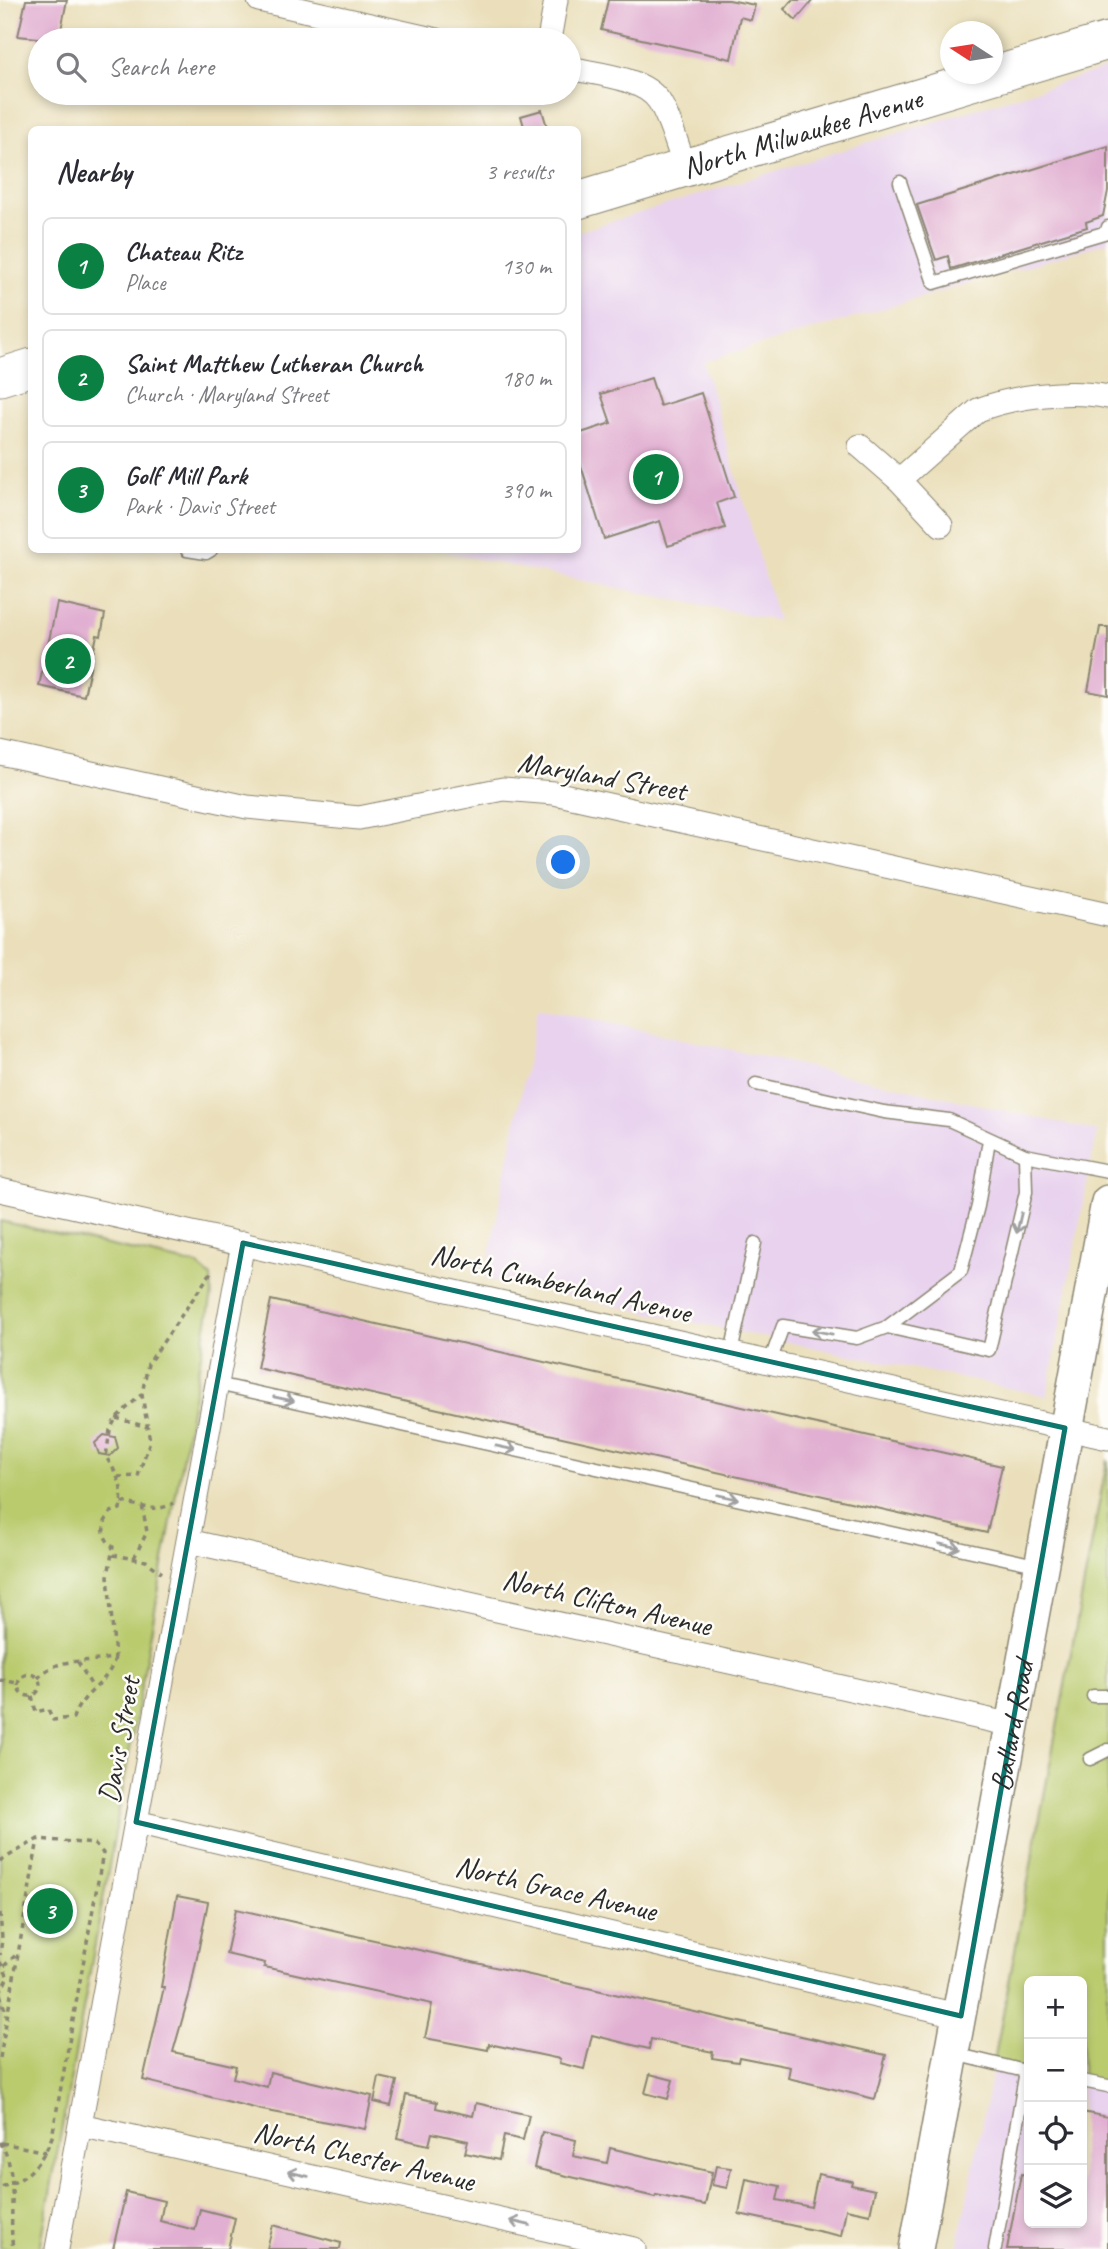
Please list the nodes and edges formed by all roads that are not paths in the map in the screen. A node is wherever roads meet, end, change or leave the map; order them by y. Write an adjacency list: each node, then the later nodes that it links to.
1 (259, 0): 3 (street)
2 (556, 0): 4 (street)
3 (384, 28)
4 (551, 28)
5 (1108, 41): 7 (main road, North Milwaukee Avenue)
6 (581, 71): 7 (street)
7 (685, 167): 9 (main road, North Milwaukee Avenue)
8 (900, 182): 10 (lane)
9 (581, 199)
10 (1108, 228)
11 (28, 368): 12 (main road)
12 (0, 377)
13 (1108, 397): 15 (street)
14 (860, 446): 15 (street)
15 (900, 480): 16 (street)
16 (941, 525)
17 (0, 753): 18 (street, Maryland Street)
18 (1108, 915)
19 (756, 1084): 20 (lane)
20 (989, 1140): 21 (lane); 27 (lane)
21 (1026, 1155): 22 (lane); 27 (lane, one-way to 27)
22 (1108, 1171)
23 (0, 1190): 25 (street, North Cumberland Avenue)
24 (1108, 1202): 31 (street, Ballard Road)
25 (243, 1243): 28 (street, North Cumberland Avenue); 30 (street, Davis Street)
26 (755, 1243): 28 (lane)
27 (887, 1327): 29 (lane, one-way to 29)
28 (732, 1353): 29 (street, North Cumberland Avenue)
29 (770, 1362): 31 (street, North Cumberland Avenue)
30 (217, 1384): 33 (street, Davis Street); 34 (lane, one-way to 34)
31 (1065, 1428): 32 (street, North Cumberland Avenue); 34 (street, Ballard Road)
32 (1108, 1438)
33 (188, 1541): 37 (street, North Clifton Avenue); 40 (street, Davis Street)
34 (1040, 1566): 37 (street, Ballard Road)
35 (1093, 1696): 36 (lane)
36 (1108, 1696)
37 (1012, 1725): 41 (street, Ballard Road)
38 (1108, 1750): 39 (lane)
39 (1090, 1759)
40 (136, 1822): 41 (street, North Grace Avenue); 47 (street, Davis Street)
41 (961, 2016): 42 (street, Ballard Road)
42 (954, 2054): 43 (lane); 50 (street, Ballard Road)
43 (1024, 2071)
44 (1087, 2082): 45 (lane)
45 (1108, 2086)
46 (1024, 2093): 51 (lane)
47 (80, 2125): 48 (street, Davis Street); 49 (street, North Chester Avenue, one-way to 47)
48 (57, 2249)
49 (634, 2249)
50 (916, 2249)
51 (995, 2249)

